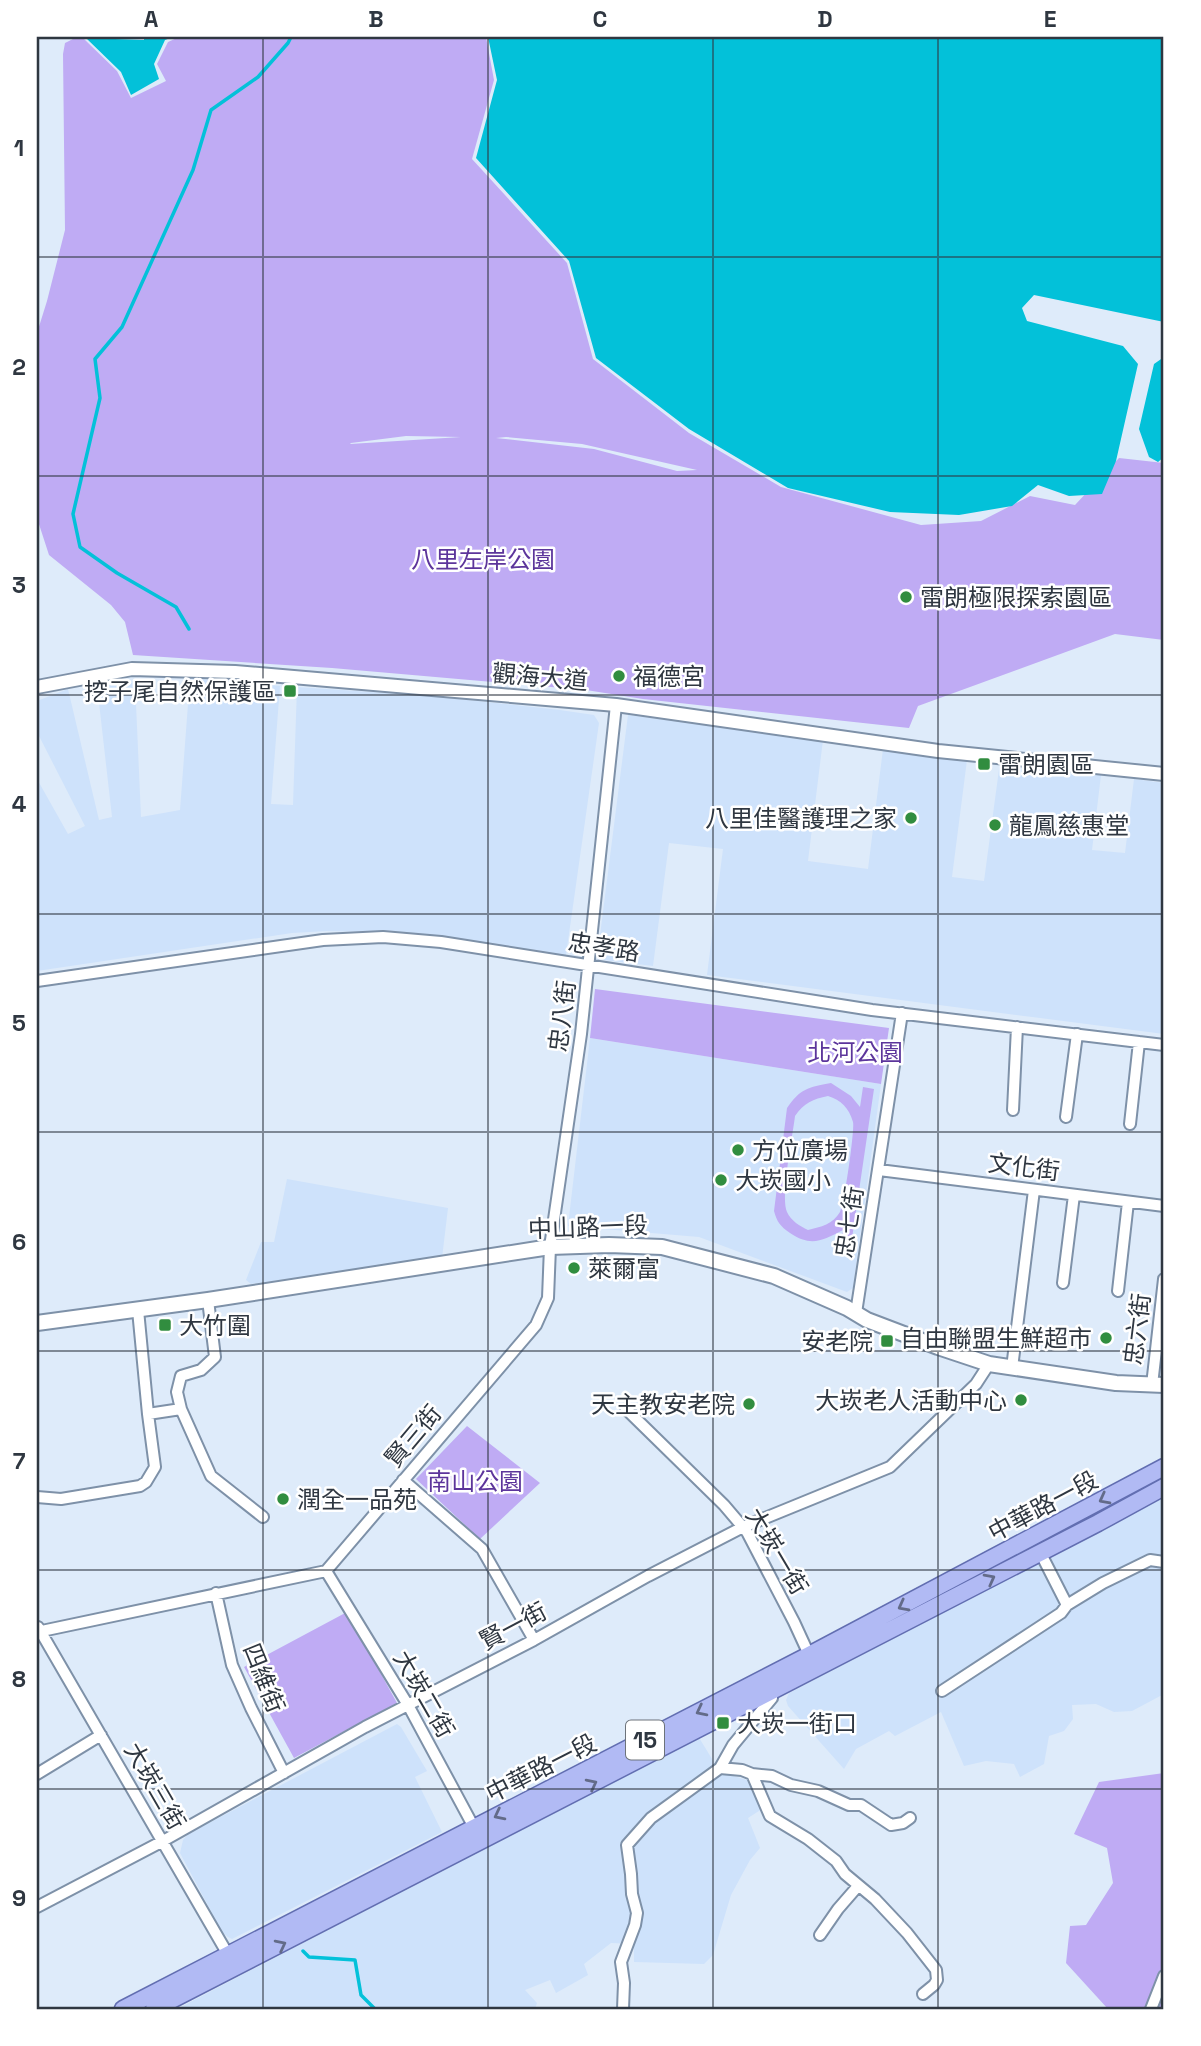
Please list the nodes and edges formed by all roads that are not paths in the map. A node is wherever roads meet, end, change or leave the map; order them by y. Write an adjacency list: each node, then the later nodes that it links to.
1 (37, 687): 2 (street, 觀海大道)
2 (616, 705): 3 (street, 觀海大道); 4 (street, 忠八街)
3 (1164, 774)
4 (589, 967): 5 (street, 忠孝路); 6 (street, 忠孝路); 19 (street, 忠八街)
5 (37, 981)
6 (902, 1013): 7 (street, 忠孝路); 14 (street, 忠七街)
7 (1017, 1027): 8 (street, 忠孝路); 11 (street)
8 (1077, 1034): 9 (street, 忠孝路); 12 (street)
9 (1139, 1042): 10 (street, 忠孝路); 13 (street)
10 (1164, 1045)
11 (1013, 1110)
12 (1066, 1117)
13 (1130, 1124)
14 (879, 1170): 15 (street, 文化街); 25 (street, 忠七街)
15 (1034, 1190): 16 (street, 文化街); 28 (street)
16 (1074, 1195): 17 (street, 文化街); 21 (street)
17 (1128, 1202): 18 (street, 文化街); 22 (street)
18 (1164, 1206)
19 (550, 1247): 23 (main road, 中山路一段); 25 (main road, 中山路一段); 34 (street, 賢三街)
20 (1164, 1279): 29 (street, 忠六街)
21 (1063, 1283)
22 (1118, 1291)
23 (208, 1300): 24 (main road, 中山路一段); 30 (street)
24 (138, 1310): 26 (main road, 中山路一段); 32 (street)
25 (856, 1313): 27 (main road, 中山路一段)
26 (37, 1323)
27 (989, 1364): 28 (main road, 中山路一段); 38 (street, 賢一街)
28 (1012, 1368): 29 (main road, 中山路一段)
29 (1158, 1385)
30 (181, 1409): 32 (street); 37 (street)
31 (626, 1409): 38 (street, 大崁一街)
32 (148, 1414): 36 (street)
33 (1164, 1467): 46 (main road, 中華路一段 / 15, one-way to 46)
34 (403, 1480): 41 (street, 賢三街); 45 (street)
35 (1164, 1487): 39 (main road, 中華路一段 / 15)
36 (37, 1497)
37 (263, 1517)
38 (743, 1527): 45 (street, 賢一街); 46 (street, 大崁一街)
39 (1040, 1552): 43 (street); 46 (main road, 中華路一段 / 15, one-way to 39)
40 (1164, 1562): 43 (street)
41 (326, 1571): 42 (street); 49 (street, 大崁二街)
42 (216, 1593): 44 (street); 52 (street, 四維街)
43 (1067, 1605): 48 (street)
44 (38, 1629): 50 (street, 大崁三街)
45 (534, 1640): 49 (street, 賢一街)
46 (812, 1662): 47 (main road, 中華路一段 / 15)
47 (768, 1685): 51 (street); 56 (main road, 中華路一段 / 15)
48 (942, 1691)
49 (408, 1705): 52 (street, 賢一街); 56 (street, 大崁二街)
50 (101, 1735): 53 (street); 57 (street, 大崁三街)
51 (720, 1768): 54 (street); 66 (street)
52 (284, 1773): 57 (street, 賢一街)
53 (37, 1774)
54 (752, 1774): 55 (street); 58 (street)
55 (910, 1818)
56 (478, 1835): 61 (main road, 中華路一段 / 15)
57 (163, 1841): 59 (street, 賢一街); 61 (street, 大崁三街)
58 (858, 1886): 60 (street); 63 (street)
59 (37, 1907)
60 (820, 1935)
61 (233, 1961): 64 (main road, 中華路一段 / 15); 65 (main road, 中華路一段 / 15)
62 (1164, 1976): 67 (street)
63 (923, 1994)
64 (124, 2009)
65 (155, 2009)
66 (623, 2009)
67 (1151, 2009)

